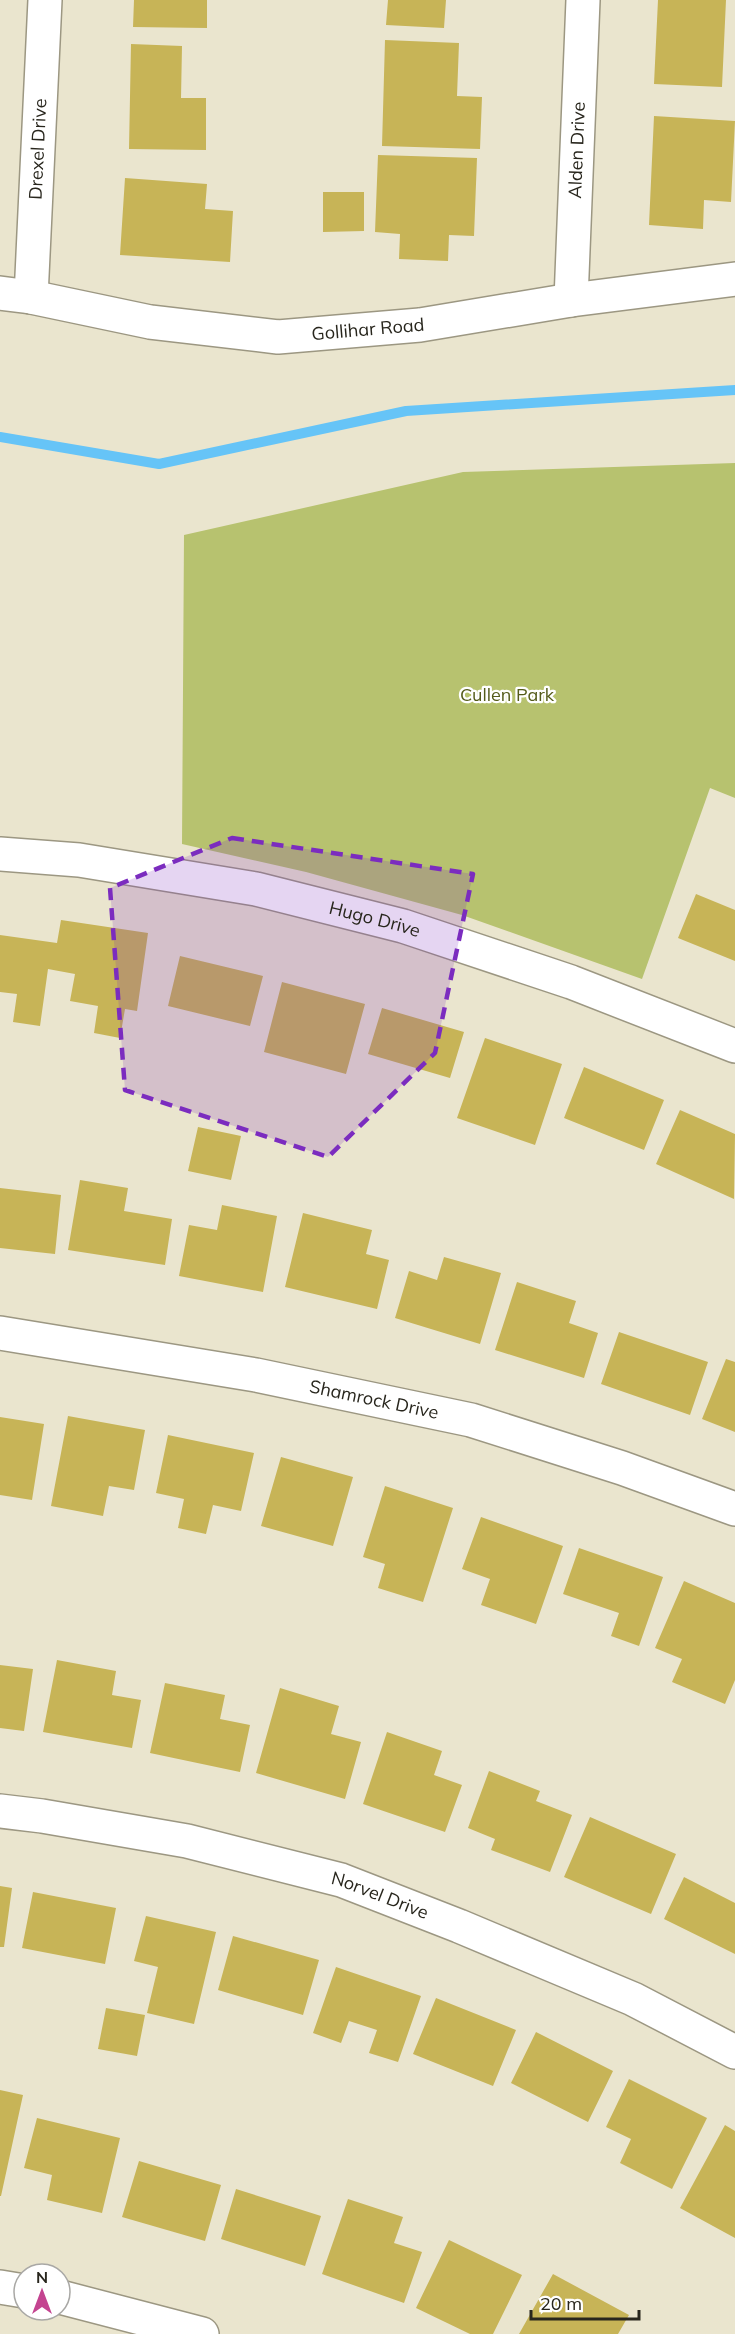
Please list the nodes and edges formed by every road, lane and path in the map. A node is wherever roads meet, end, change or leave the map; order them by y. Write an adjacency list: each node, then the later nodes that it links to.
1 (45, 0): 4 (street, Drexel Drive)
2 (584, 0): 5 (street, Alden Drive)
3 (735, 279): 5 (street, Gollihar Road)
4 (16, 295): 5 (street, Gollihar Road)
5 (571, 300)
6 (0, 854): 7 (street, Hugo Drive)
7 (735, 1046)
8 (0, 1333): 9 (street, Shamrock Drive)
9 (735, 1509)
10 (0, 1811): 11 (street, Norvel Drive)
11 (735, 2052)
12 (72, 2300): 13 (street)
13 (202, 2334)

